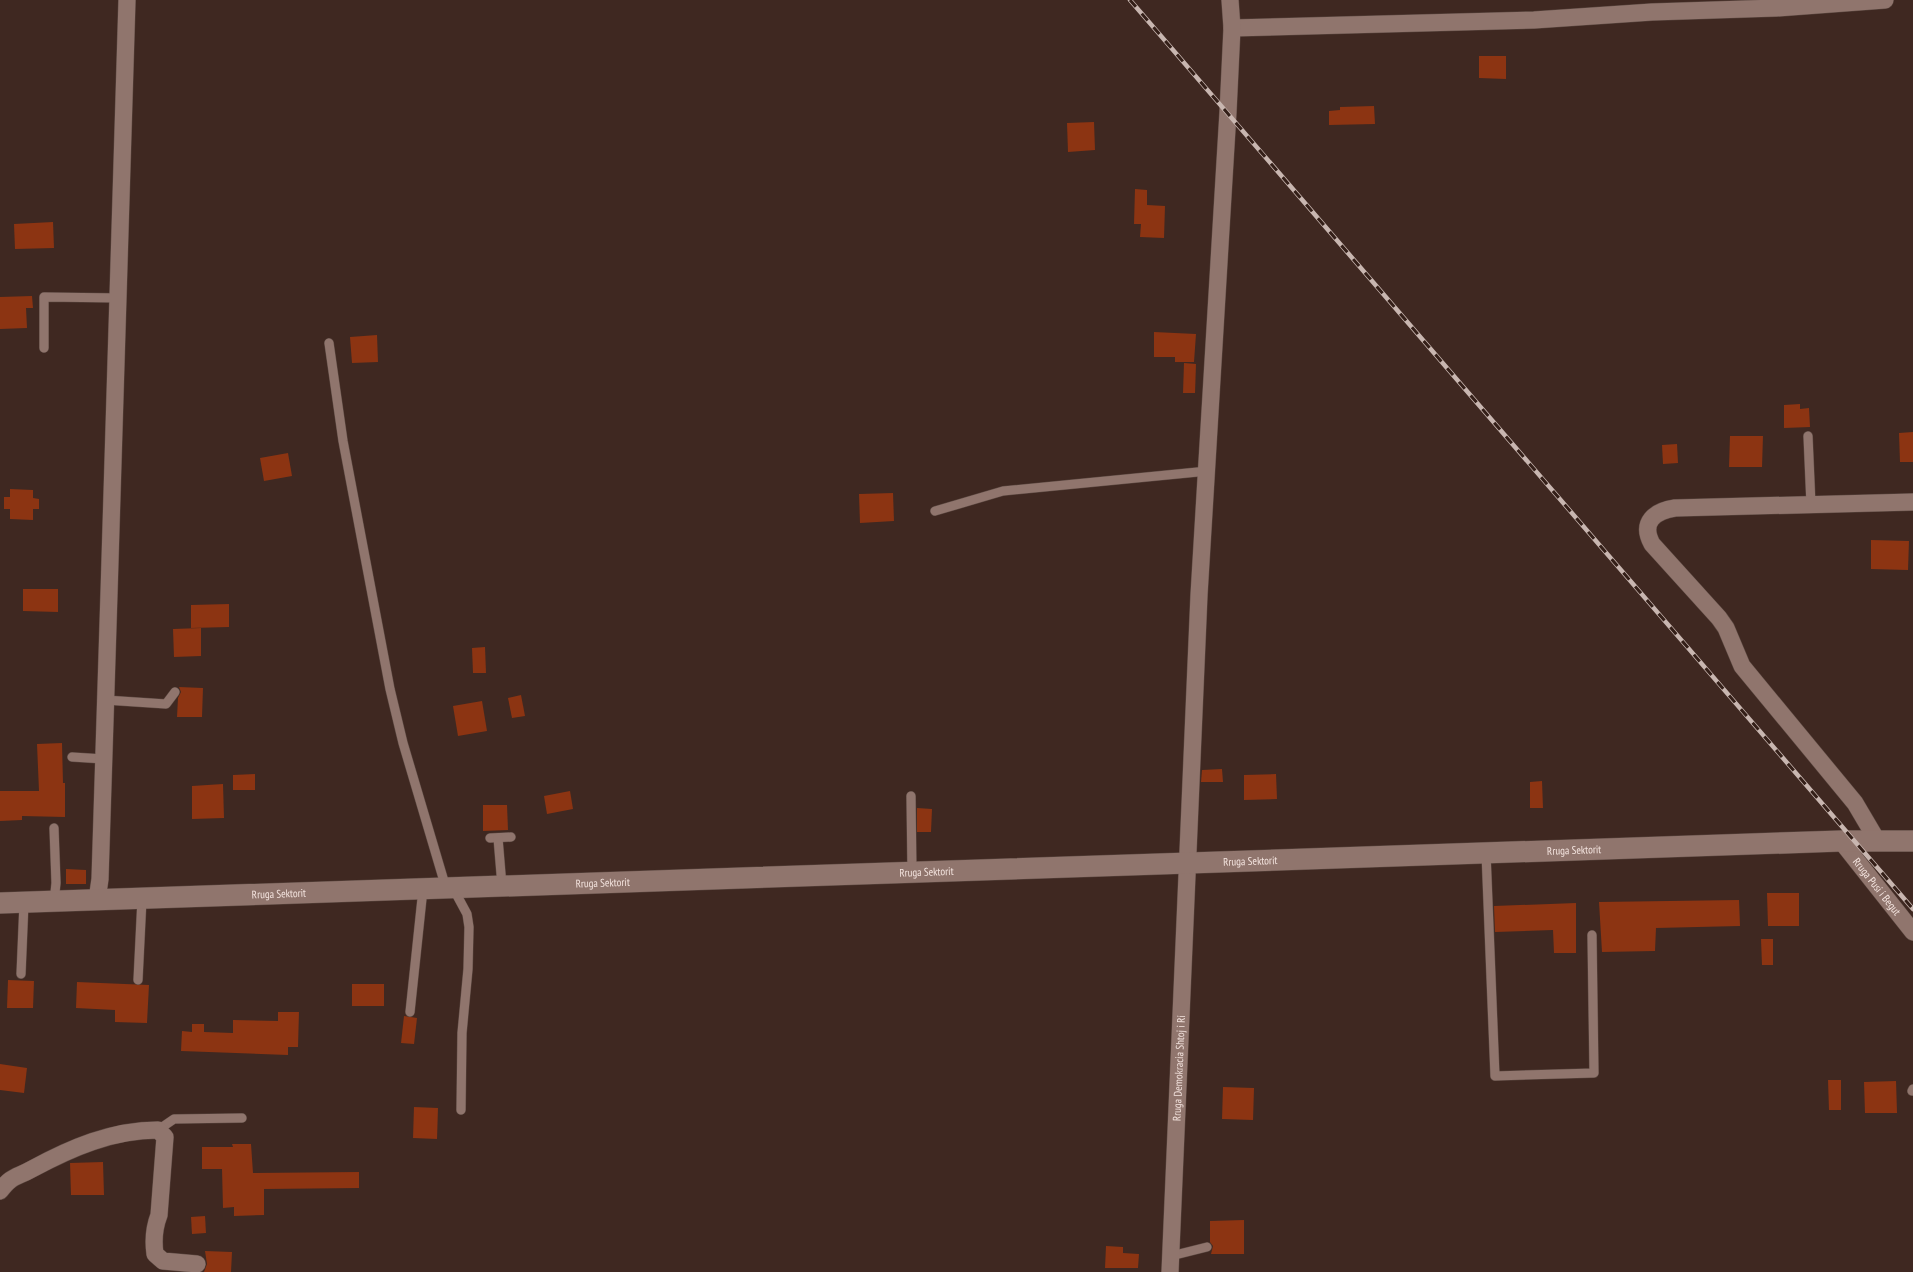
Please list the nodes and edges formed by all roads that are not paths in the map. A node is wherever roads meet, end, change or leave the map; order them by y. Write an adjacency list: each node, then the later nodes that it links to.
1 (127, 0): 5 (street)
2 (1230, 0): 4 (street, Rruga Demokracia Shtoj i Ri)
3 (1885, 0): 4 (street)
4 (1232, 28): 9 (street, Rruga Demokracia Shtoj i Ri)
5 (120, 298): 7 (lane); 14 (street)
6 (329, 343): 27 (lane)
7 (44, 348)
8 (1808, 436): 11 (lane)
9 (1208, 471): 12 (lane); 24 (street, Rruga Demokracia Shtoj i Ri)
10 (1913, 502): 11 (street)
11 (1811, 505): 22 (street)
12 (935, 511)
13 (175, 692): 14 (lane)
14 (105, 700): 16 (street)
15 (72, 757): 16 (lane)
16 (104, 759): 30 (street)
17 (911, 796): 25 (lane)
18 (54, 828): 31 (lane)
19 (511, 837): 26 (lane)
20 (1847, 841): 22 (street, Rruga Sektorit); 23 (street, Rruga Sektorit); 34 (street, Rruga Pusi i Begut)
21 (1913, 841): 22 (street, Rruga Sektorit)
22 (1878, 842)
23 (1486, 853): 24 (street, Rruga Sektorit); 35 (lane)
24 (1188, 863): 25 (street, Rruga Sektorit); 44 (street, Rruga Demokracia Shtoj i Ri)
25 (912, 873): 26 (street, Rruga Sektorit)
26 (502, 887): 27 (street, Rruga Sektorit)
27 (450, 888): 28 (street, Rruga Sektorit); 39 (lane)
28 (423, 889): 29 (street, Rruga Sektorit); 38 (lane)
29 (142, 898): 30 (street, Rruga Sektorit); 37 (lane)
30 (97, 900): 31 (street, Rruga Sektorit)
31 (54, 902): 32 (street, Rruga Sektorit)
32 (24, 903): 33 (street, Rruga Sektorit); 36 (lane)
33 (0, 904)
34 (1913, 932)
35 (1592, 935)
36 (21, 974)
37 (138, 980)
38 (410, 1012)
39 (461, 1110)
40 (242, 1118): 41 (lane)
41 (158, 1130): 42 (street); 45 (street)
42 (0, 1191)
43 (1207, 1247): 44 (lane)
44 (1171, 1253): 46 (street, Rruga Demokracia Shtoj i Ri)
45 (196, 1264)
46 (1170, 1272)

